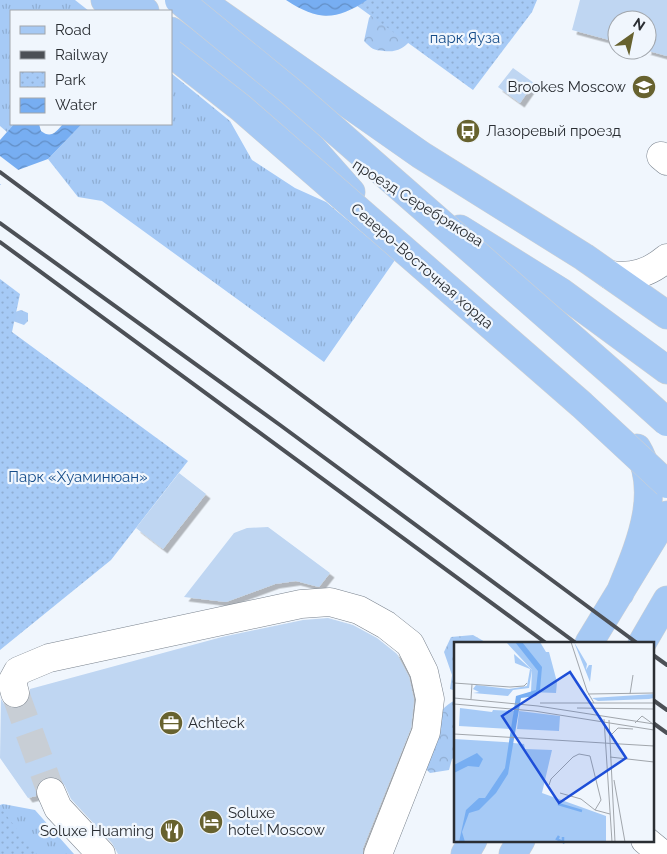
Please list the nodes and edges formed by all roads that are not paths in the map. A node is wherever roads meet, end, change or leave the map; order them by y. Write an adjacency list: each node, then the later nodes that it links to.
1 (105, 0): 5 (main road)
2 (130, 0): 6 (main road)
3 (179, 0): 13 (main road, bridge)
4 (204, 3): 10 (main road)
5 (118, 10)
6 (144, 10)
7 (175, 41): 8 (main road, проезд Серебрякова); 14 (main road, Северо-Восточная хорда, bridge)
8 (281, 113): 12 (main road, проезд Серебрякова); 16 (main road)
9 (667, 258): 10 (street)
10 (610, 275): 11 (main road)
11 (667, 315)
12 (667, 370)
13 (667, 422)
14 (667, 484)
15 (667, 515): 16 (main road)
16 (620, 593): 19 (main road)
17 (667, 600): 18 (main road)
18 (652, 631)
19 (590, 642)
20 (15, 693): 27 (street)
21 (51, 792): 26 (street)
22 (472, 842): 28 (main road)
23 (521, 842): 29 (main road)
24 (521, 842): 30 (street)
25 (647, 842): 31 (street)
26 (101, 854)
27 (378, 854)
28 (466, 854)
29 (513, 854)
30 (517, 854)
31 (662, 854)

